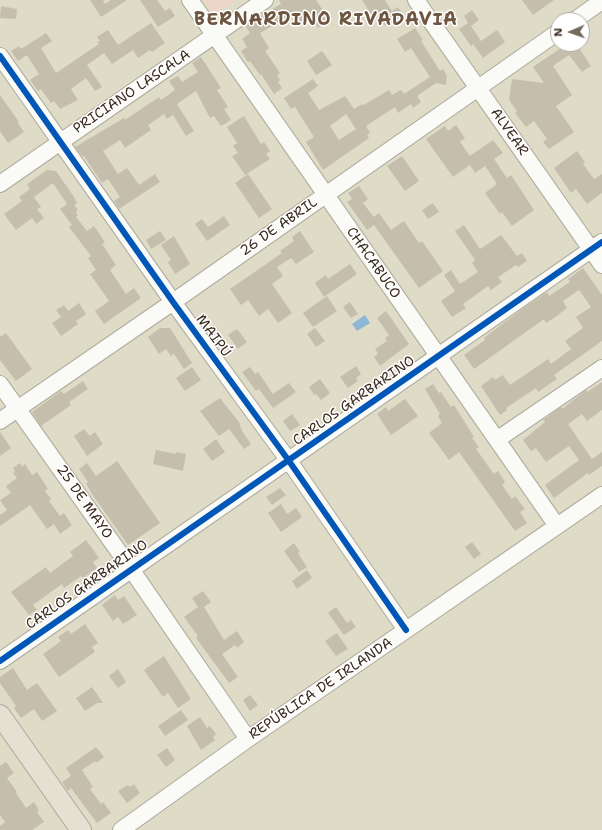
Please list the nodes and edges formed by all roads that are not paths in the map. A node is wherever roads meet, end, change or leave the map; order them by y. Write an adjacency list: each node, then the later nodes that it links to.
1 (190, 0): 6 (street, CHACABUCO)
2 (265, 0): 6 (street, PRICIANO LASCALA)
3 (416, 0): 9 (street, ALVEAR)
4 (602, 1): 5 (street)
5 (586, 12)
6 (215, 35): 10 (street, PRICIANO LASCALA); 12 (street, CHACABUCO)
7 (550, 37): 9 (street, 26 DE ABRIL)
8 (0, 56): 10 (street, MAIPÚ)
9 (477, 87): 12 (street, 26 DE ABRIL); 13 (street, ALVEAR)
10 (60, 141): 11 (street, PRICIANO LASCALA); 15 (street, MAIPÚ)
11 (0, 184)
12 (325, 194): 15 (street, 26 DE ABRIL); 16 (street, CHACABUCO)
13 (597, 246): 14 (street, ALVEAR); 16 (street, CARLOS GARBARINO)
14 (602, 265)
15 (173, 302): 19 (street, 26 DE ABRIL); 22 (street, MAIPÚ)
16 (438, 356): 21 (street, CHACABUCO); 22 (street, CARLOS GARBARINO)
17 (602, 368): 21 (street)
18 (0, 384): 19 (street, 25 DE MAYO)
19 (17, 409): 20 (street, 26 DE ABRIL); 25 (street, 25 DE MAYO)
20 (0, 421)
21 (498, 439): 24 (street, CHACABUCO)
22 (289, 461): 25 (street, CARLOS GARBARINO); 26 (street, MAIPÚ)
23 (602, 495): 24 (street, REPÚBLICA DE IRLANDA)
24 (557, 526): 26 (street, REPÚBLICA DE IRLANDA)
25 (131, 569): 27 (street, CARLOS GARBARINO); 29 (street, 25 DE MAYO)
26 (406, 630): 29 (street, REPÚBLICA DE IRLANDA)
27 (0, 661)
28 (0, 715): 30 (main road)
29 (248, 739): 31 (street, REPÚBLICA DE IRLANDA)
30 (81, 830)
31 (121, 830)

